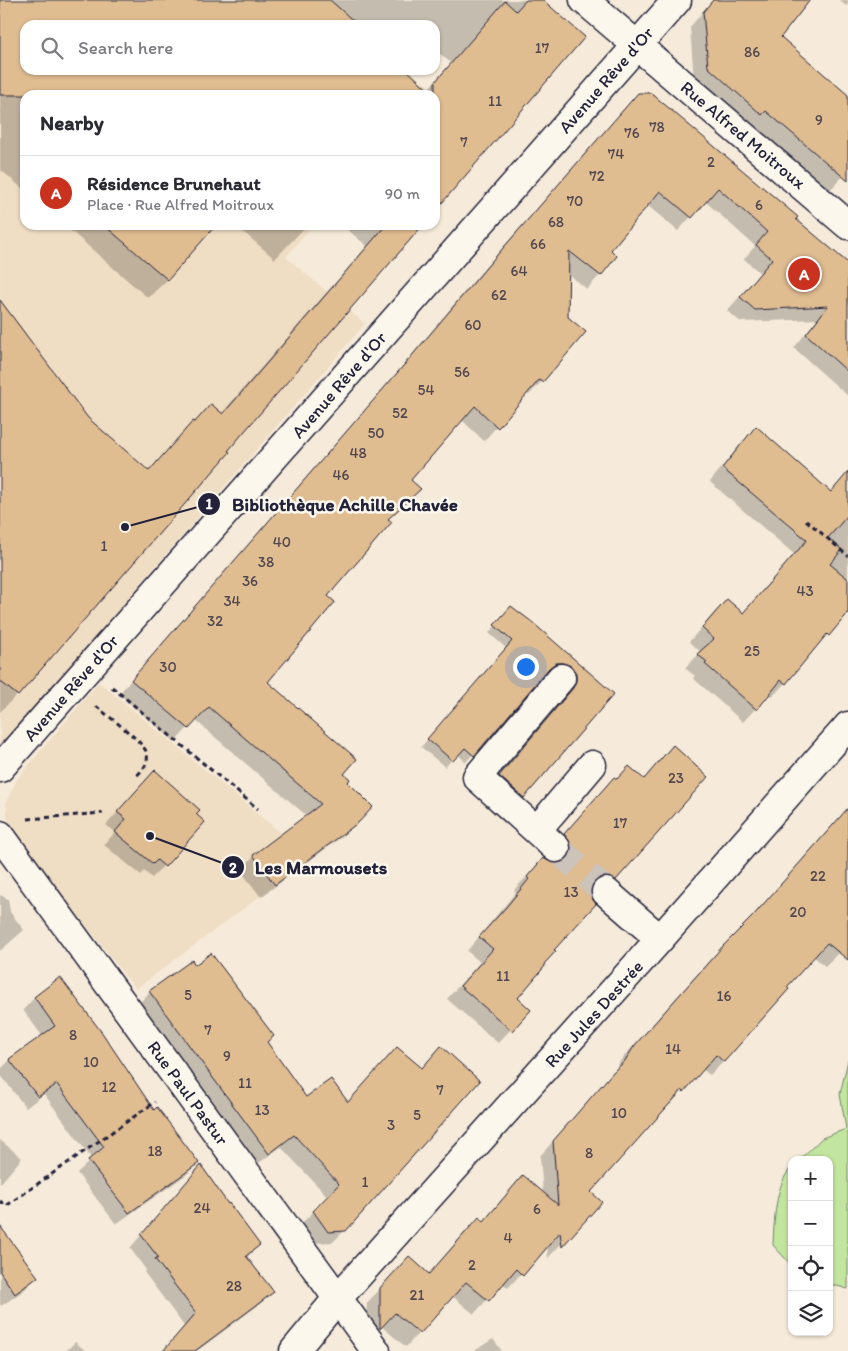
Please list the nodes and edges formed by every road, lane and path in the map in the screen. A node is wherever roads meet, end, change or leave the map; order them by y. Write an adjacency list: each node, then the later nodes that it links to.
1 (584, 0): 3 (street, Rue Alfred Moitroux)
2 (677, 0): 3 (street, Avenue Rêve d'Or)
3 (637, 46): 4 (street, Rue Alfred Moitroux); 7 (street, Avenue Rêve d'Or)
4 (848, 225)
5 (806, 520): 6 (path)
6 (848, 556)
7 (81, 677): 11 (street, Avenue Rêve d'Or); 12 (path); 13 (path)
8 (561, 678): 10 (street)
9 (848, 726): 17 (street, Rue Jules Destrée)
10 (592, 765)
11 (0, 768)
12 (135, 777)
13 (258, 810)
14 (103, 813): 15 (path)
15 (9, 828): 18 (street, Rue Paul Pastur)
16 (606, 892): 17 (street)
17 (660, 939): 20 (street, Rue Jules Destrée)
18 (181, 1083): 19 (path); 20 (street, Rue Paul Pastur)
19 (0, 1201)
20 (337, 1299): 21 (street, Rue Jules Destrée); 22 (street, Rue Paul Pastur)
21 (294, 1351)
22 (376, 1351)

